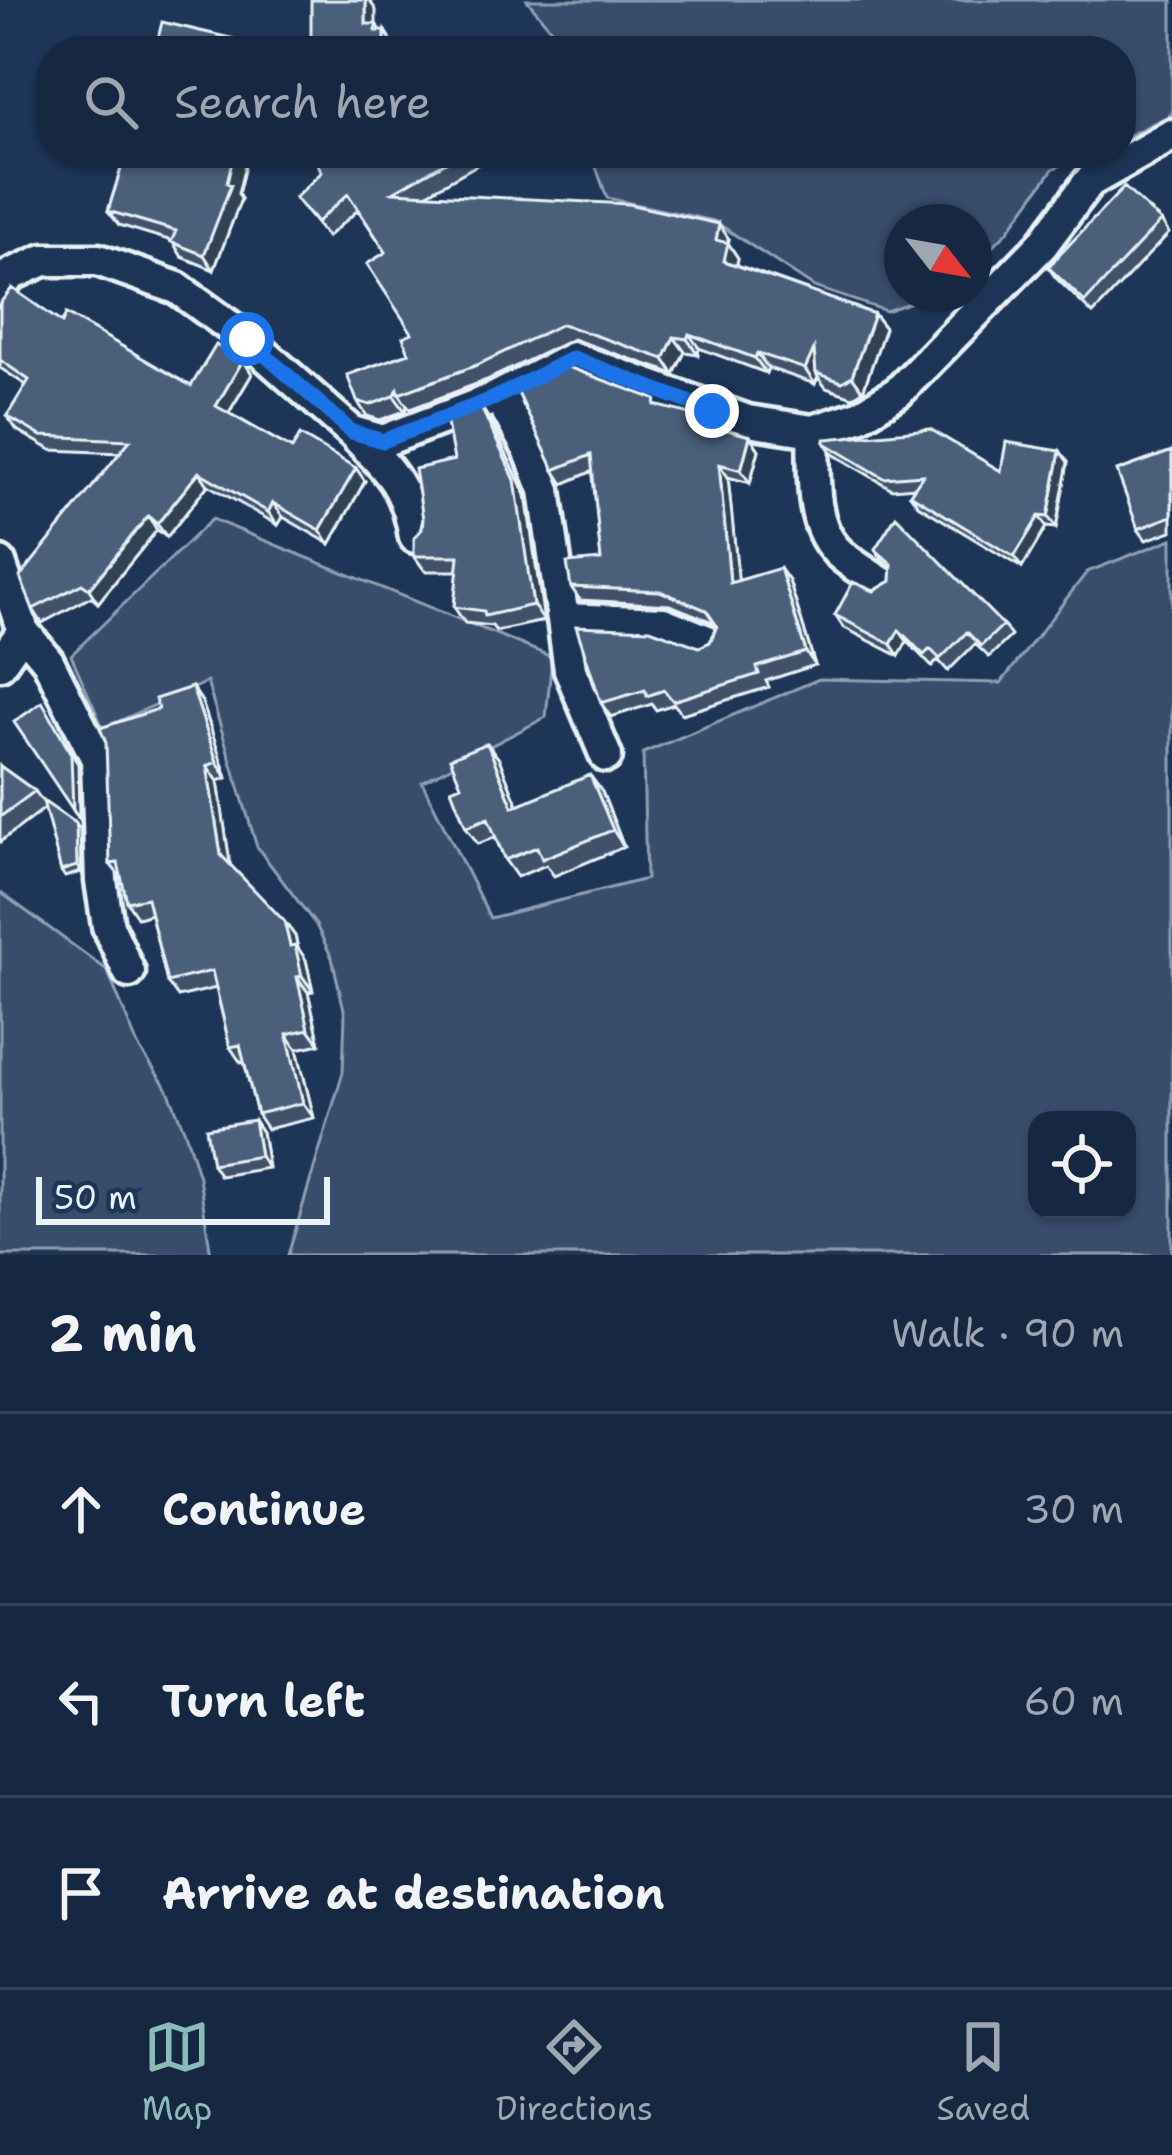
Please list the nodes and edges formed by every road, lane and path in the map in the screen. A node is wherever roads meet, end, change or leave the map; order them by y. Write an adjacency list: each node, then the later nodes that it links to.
1 (1172, 135): 2 (street)
2 (1136, 155)
3 (1114, 168): 6 (street)
4 (0, 289): 7 (street)
5 (499, 396): 6 (street); 7 (street); 11 (street)
6 (814, 430): 10 (street)
7 (352, 432): 8 (street)
8 (415, 537)
9 (0, 563): 12 (street)
10 (882, 583)
11 (564, 619): 13 (street); 15 (street)
12 (22, 631): 14 (street); 16 (street)
13 (707, 641)
14 (0, 664)
15 (606, 756)
16 (129, 972)

